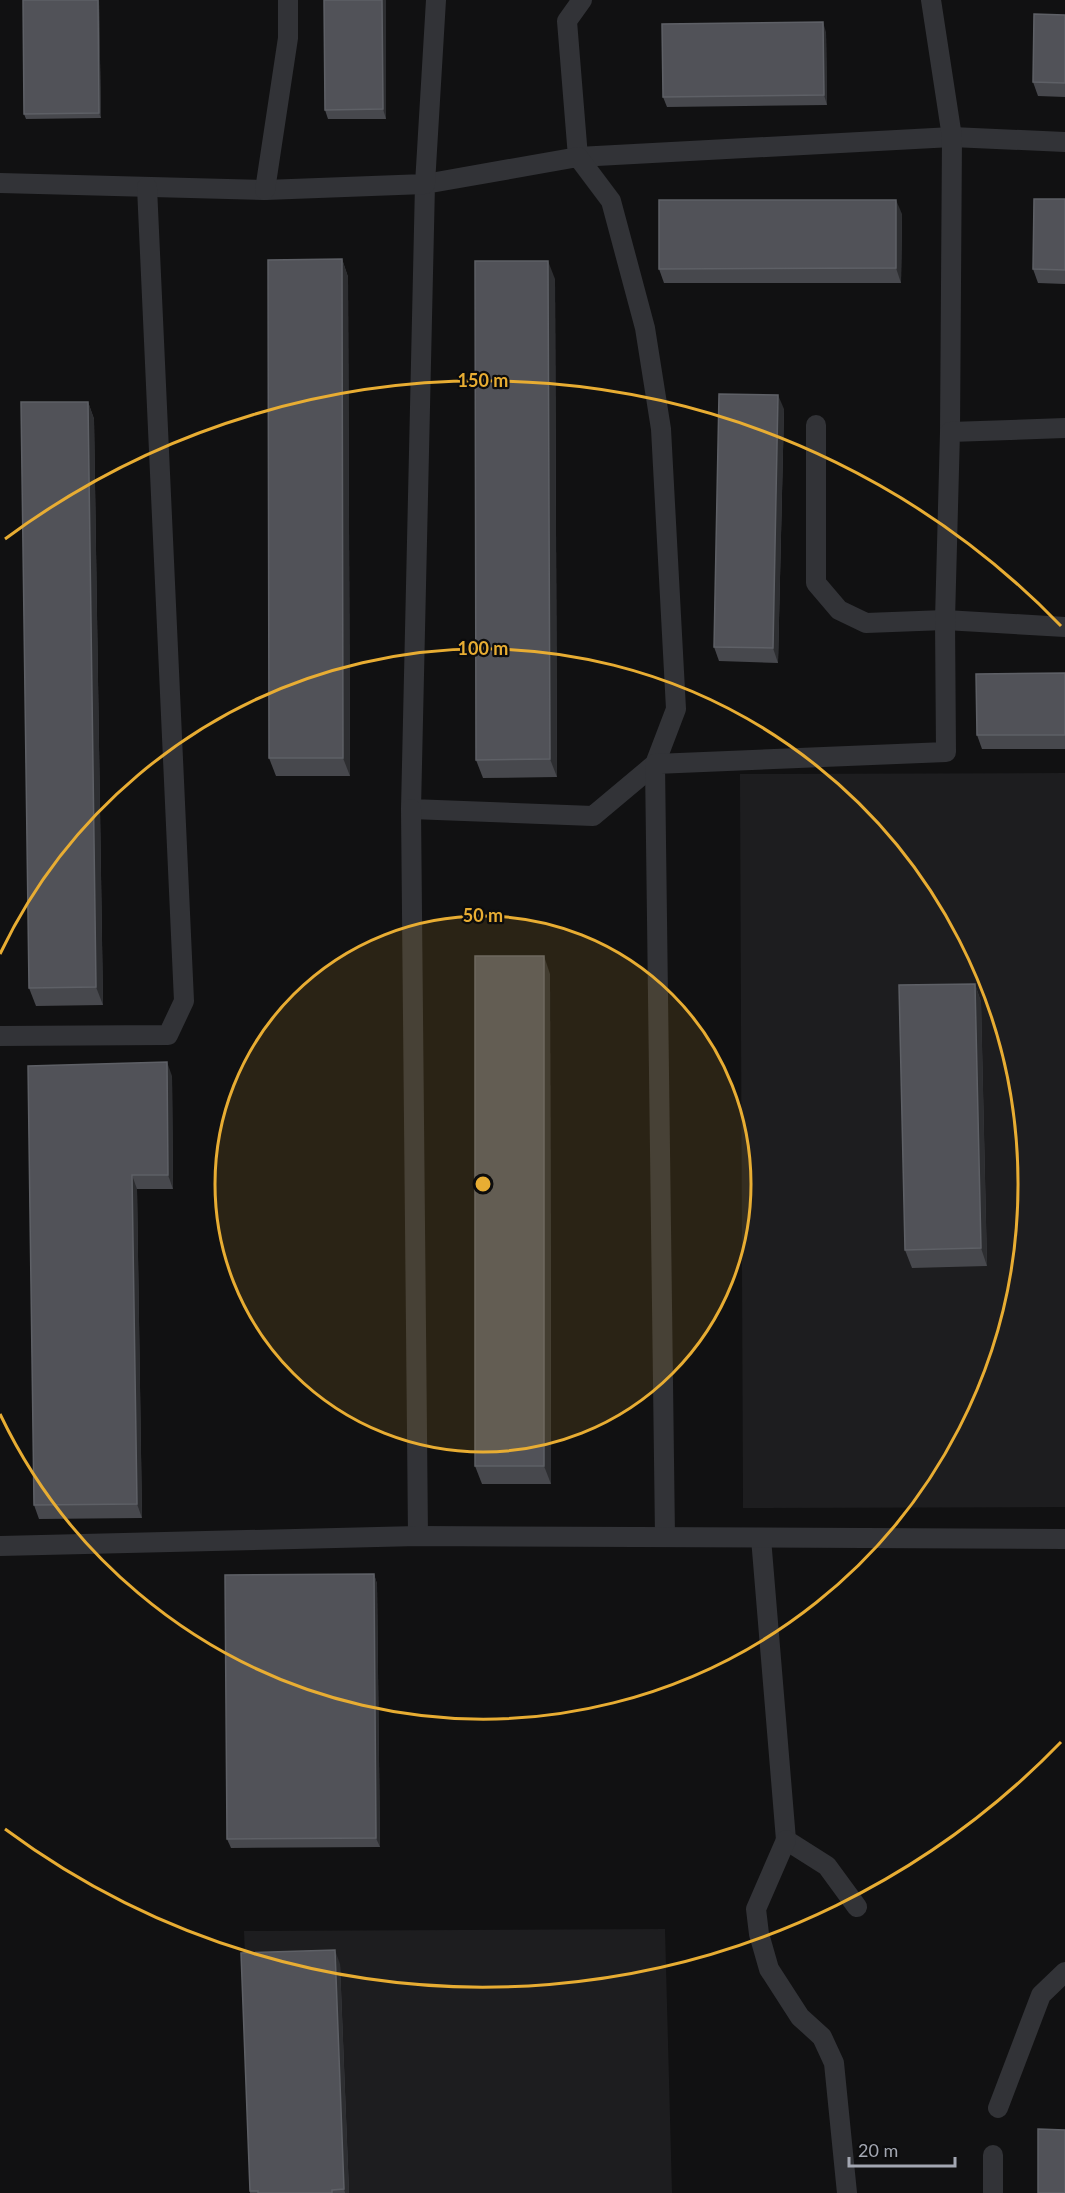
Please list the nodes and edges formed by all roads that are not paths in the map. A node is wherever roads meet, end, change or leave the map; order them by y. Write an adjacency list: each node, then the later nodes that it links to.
1 (288, 0): 11 (lane)
2 (436, 0): 9 (lane)
3 (582, 0): 7 (lane)
4 (932, 0): 5 (lane)
5 (952, 137): 6 (lane); 7 (lane); 14 (lane)
6 (1065, 142)
7 (578, 157): 9 (lane); 17 (lane)
8 (0, 183): 10 (lane)
9 (425, 184): 11 (lane); 18 (lane)
10 (147, 187): 11 (lane); 19 (lane)
11 (265, 190)
12 (816, 425): 15 (lane)
13 (1065, 428): 14 (lane)
14 (950, 432): 15 (lane)
15 (945, 620): 16 (lane); 17 (lane)
16 (1065, 627)
17 (655, 764): 18 (lane); 21 (lane)
18 (411, 809): 20 (lane)
19 (0, 1036)
20 (418, 1536): 21 (lane); 24 (lane)
21 (665, 1537): 22 (lane)
22 (761, 1538): 23 (lane); 25 (lane)
23 (1065, 1539)
24 (0, 1546)
25 (786, 1840): 26 (lane); 30 (lane)
26 (857, 1907)
27 (1065, 1972): 28 (lane)
28 (998, 2108)
29 (993, 2155): 31 (lane)
30 (847, 2193)
31 (993, 2193)

